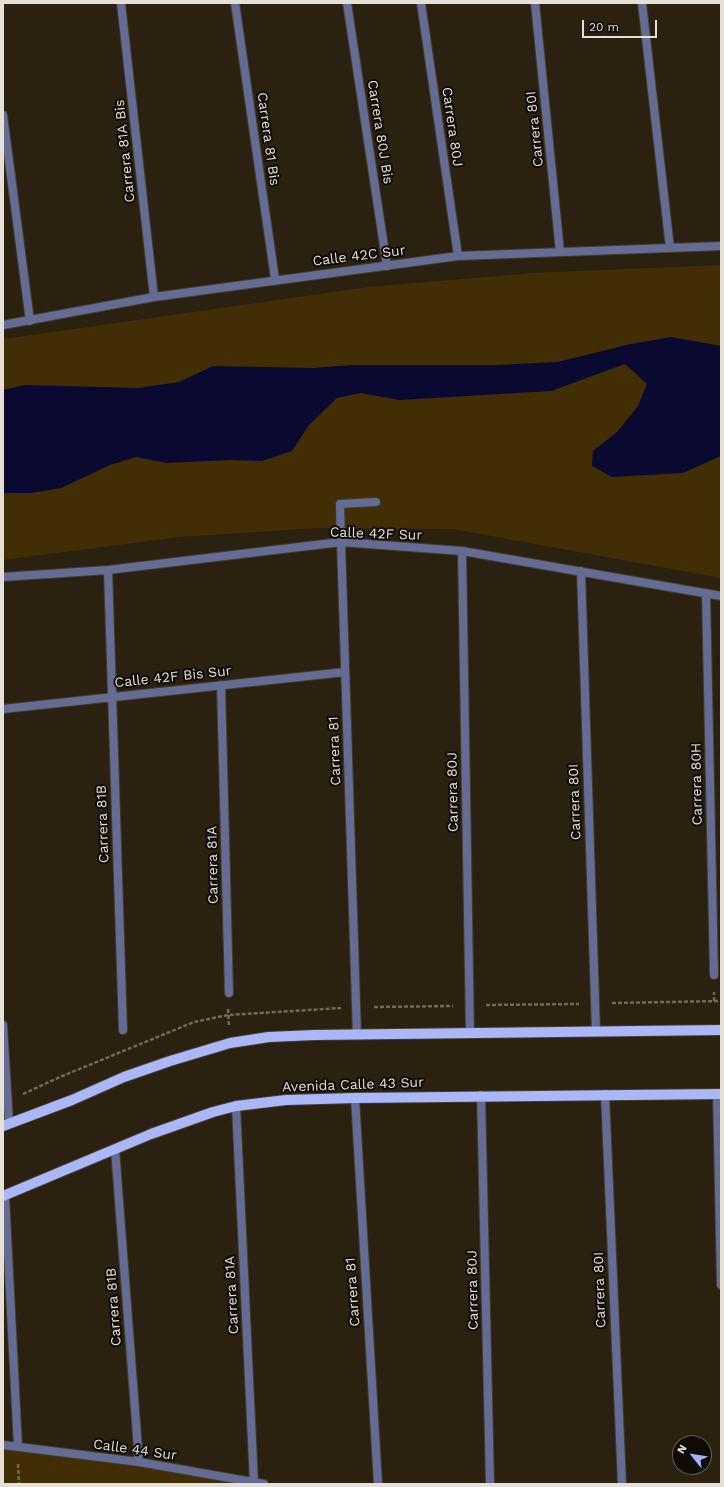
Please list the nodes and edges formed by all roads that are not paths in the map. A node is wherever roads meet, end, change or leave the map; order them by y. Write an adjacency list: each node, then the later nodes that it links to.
1 (121, 3): 14 (street, Carrera 81A Bis)
2 (235, 3): 13 (street, Carrera 81 Bis)
3 (347, 3): 12 (street, Carrera 80J Bis)
4 (421, 3): 11 (street, Carrera 80J)
5 (535, 3): 10 (street, Carrera 80I)
6 (642, 3): 9 (street)
7 (3, 116): 15 (street)
8 (721, 246): 9 (street, Calle 42C Sur)
9 (670, 248): 10 (street, Calle 42C Sur)
10 (560, 252): 11 (street, Calle 42C Sur)
11 (458, 256): 12 (street, Calle 42C Sur)
12 (387, 266): 13 (street, Calle 42C Sur)
13 (275, 280): 14 (street, Calle 42C Sur)
14 (154, 297): 15 (street, Calle 42C Sur)
15 (30, 321): 16 (street, Calle 42C Sur)
16 (3, 325)
17 (376, 502): 18 (street, Carrera 81)
18 (341, 542): 19 (street, Calle 42F Sur); 20 (street, Calle 42F Sur); 25 (street, Carrera 81)
19 (462, 551): 21 (street, Calle 42F Sur); 36 (street, Carrera 80J)
20 (108, 570): 22 (street, Calle 42F Sur); 27 (street, Carrera 81B)
21 (581, 571): 23 (street, Calle 42F Sur); 34 (street, Carrera 80I)
22 (3, 577)
23 (706, 593): 24 (street, Calle 42F Sur); 29 (street, Carrera 80H)
24 (721, 596)
25 (345, 672): 26 (street, Calle 42F Bis Sur); 35 (street, Carrera 81)
26 (221, 685): 27 (street, Calle 42F Bis Sur); 30 (street, Carrera 81A)
27 (112, 697): 28 (street, Calle 42F Bis Sur); 32 (street, Carrera 81B)
28 (3, 709)
29 (714, 975)
30 (228, 993)
31 (3, 1025): 42 (street)
32 (123, 1030)
33 (721, 1030): 34 (main road)
34 (596, 1032): 36 (main road)
35 (358, 1034): 36 (main road); 42 (main road)
36 (470, 1034)
37 (605, 1094): 38 (main road, Avenida Calle 43 Sur); 39 (main road, Avenida Calle 43 Sur); 53 (street, Carrera 80I)
38 (719, 1094): 45 (street)
39 (481, 1095): 40 (main road, Avenida Calle 43 Sur); 52 (street, Carrera 80J)
40 (354, 1098): 41 (main road, Avenida Calle 43 Sur); 51 (street, Carrera 81)
41 (236, 1106): 43 (main road, Avenida Calle 43 Sur); 49 (street, Carrera 81A)
42 (6, 1125)
43 (116, 1149): 44 (main road, Avenida Calle 43 Sur); 48 (street, Carrera 81B)
44 (4, 1196): 47 (street)
45 (721, 1286)
46 (3, 1445): 47 (street, Calle 44 Sur)
47 (18, 1448): 48 (street, Calle 44 Sur)
48 (139, 1462): 49 (street, Calle 44 Sur)
49 (254, 1483): 50 (street, Calle 44 Sur)
50 (264, 1484)
51 (378, 1484)
52 (490, 1484)
53 (622, 1484)

